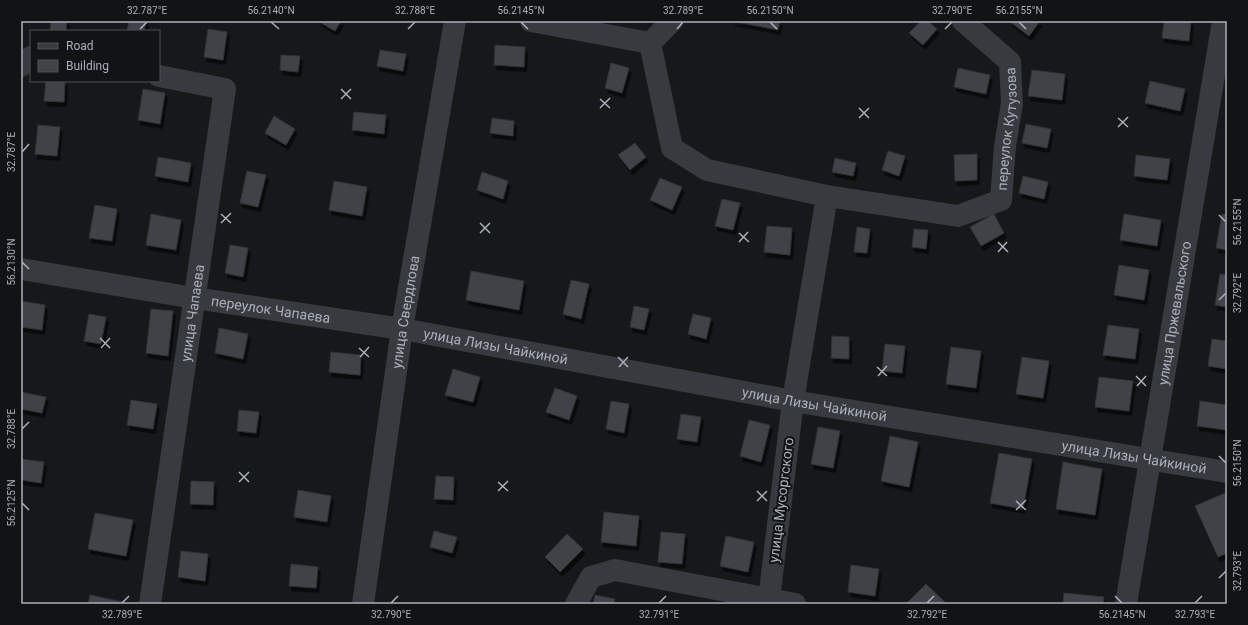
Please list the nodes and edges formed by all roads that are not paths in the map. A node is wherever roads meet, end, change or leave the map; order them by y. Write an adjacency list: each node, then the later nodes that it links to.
1 (455, 21): 13 (street, улица Свердлова)
2 (531, 21): 6 (street)
3 (672, 21): 6 (street)
4 (963, 21): 10 (street, переулок Кутузова)
5 (1223, 21): 15 (street, улица Пржевальского)
6 (650, 43): 10 (street, переулок Кутузова)
7 (30, 59): 8 (street)
8 (21, 66)
9 (160, 76): 12 (street, улица Чапаева)
10 (827, 196): 14 (street)
11 (21, 269): 12 (street, переулок Чапаева)
12 (194, 298): 13 (street, переулок Чапаева); 18 (street, улица Чапаева)
13 (402, 328): 14 (street, улица Лизы Чайкиной); 19 (street, улица Свердлова)
14 (792, 401): 15 (street, улица Лизы Чайкиной); 17 (street, улица Мусоргского)
15 (1150, 460): 16 (street, улица Лизы Чайкиной); 22 (street, улица Пржевальского)
16 (1227, 472)
17 (769, 599): 20 (street); 21 (street)
18 (150, 604)
19 (363, 604)
20 (576, 604)
21 (795, 604)
22 (1126, 604)

